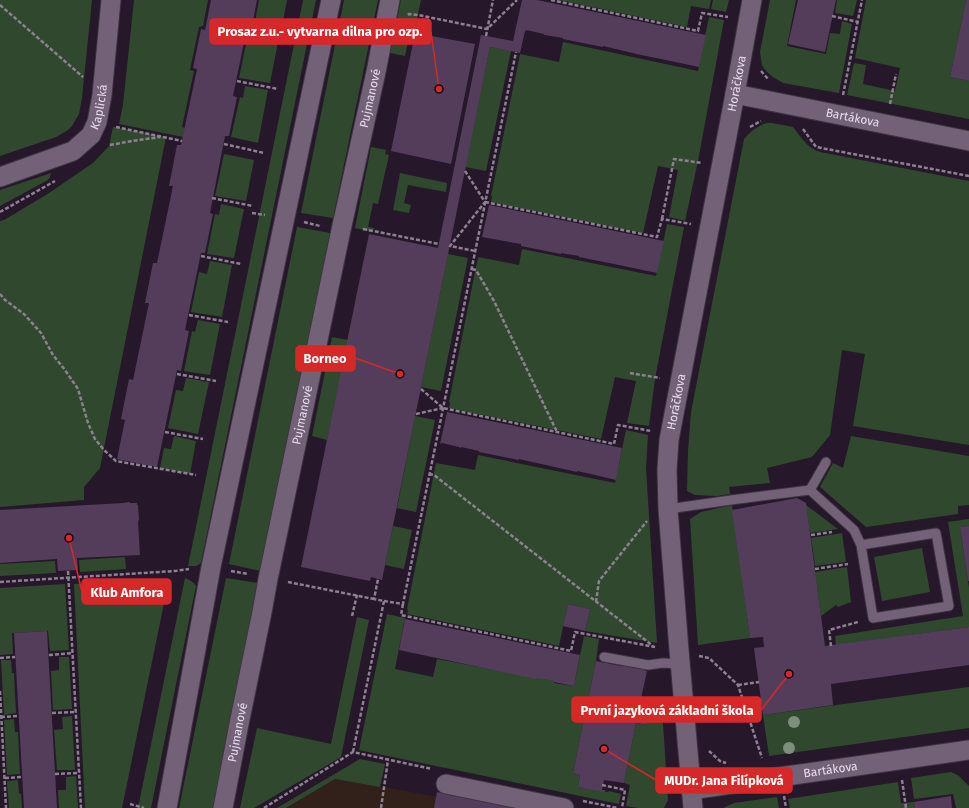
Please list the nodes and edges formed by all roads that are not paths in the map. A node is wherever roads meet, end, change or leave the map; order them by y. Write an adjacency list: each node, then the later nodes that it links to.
1 (111, 0): 7 (street, Kaplická)
2 (331, 0): 17 (street)
3 (390, 0): 18 (street, Pujmanové)
4 (752, 0): 5 (street, Horáčkova)
5 (736, 94): 6 (street, Bartákova); 10 (street, Horáčkova)
6 (969, 141)
7 (0, 177)
8 (826, 462): 9 (lane)
9 (810, 490): 10 (lane); 11 (lane)
10 (668, 509): 13 (street, Horáčkova)
11 (861, 545): 11 (lane)
12 (604, 657): 13 (lane)
13 (680, 664): 16 (street, Horáčkova)
14 (969, 750): 16 (street, Bartákova)
15 (446, 784): 19 (street)
16 (692, 799)
17 (168, 808)
18 (223, 808)
19 (560, 808)

